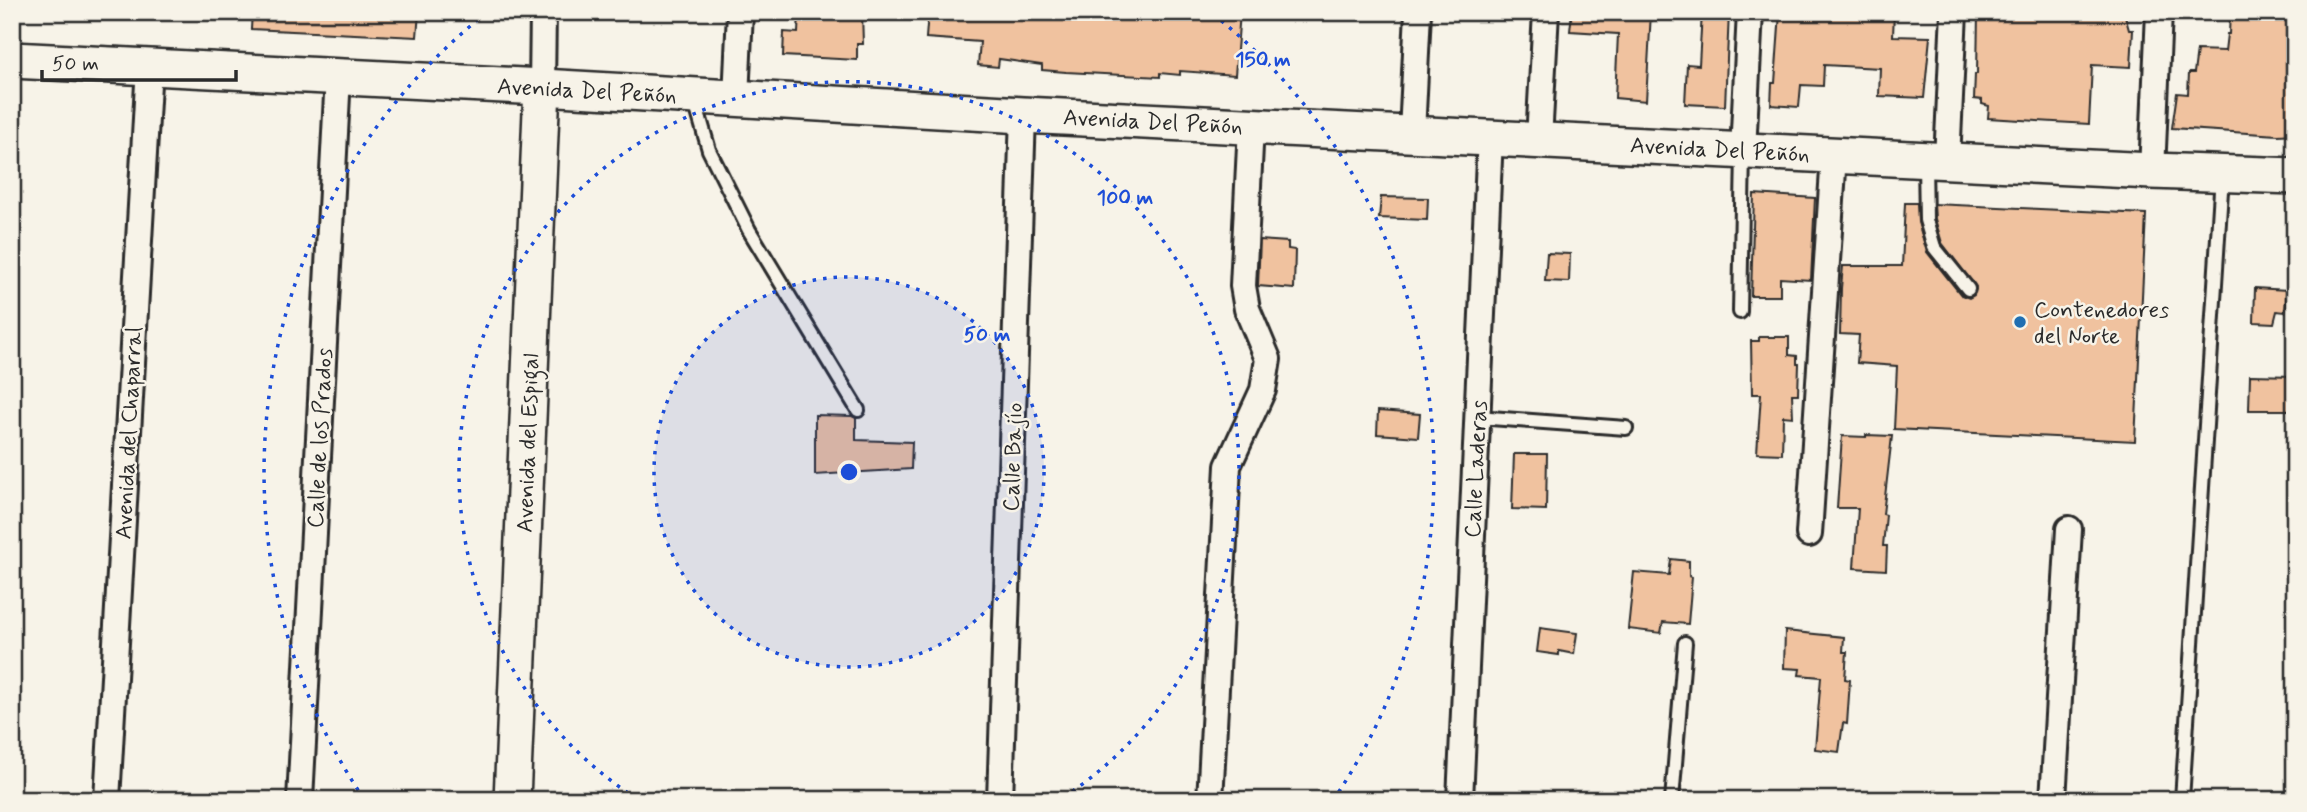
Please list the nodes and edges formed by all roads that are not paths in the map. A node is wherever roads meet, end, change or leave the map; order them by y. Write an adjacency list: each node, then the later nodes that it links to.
1 (543, 12): 11 (street)
2 (740, 12): 13 (street)
3 (1418, 12): 16 (street)
4 (1546, 12): 18 (street)
5 (1750, 12): 19 (street)
6 (1954, 12): 21 (street)
7 (2159, 12): 22 (street)
8 (12, 60): 9 (street, Avenida Del Peñón)
9 (149, 66): 10 (street, Avenida Del Peñón); 33 (street, Avenida del Chaparral)
10 (338, 76): 11 (street, Avenida Del Peñón); 34 (street, Calle de los Prados)
11 (542, 87): 12 (street, Avenida Del Peñón); 35 (street, Avenida del Espigal)
12 (693, 96): 13 (street, Avenida Del Peñón); 27 (lane)
13 (736, 98): 14 (street, Avenida Del Peñón)
14 (1023, 115): 15 (street, Avenida Del Peñón); 36 (street, Calle Bajío)
15 (1251, 126): 16 (street, Avenida Del Peñón); 37 (street)
16 (1412, 133): 17 (street, Avenida Del Peñón)
17 (1490, 137): 18 (street, Avenida Del Peñón); 28 (street, Calle Laderas)
18 (1539, 140): 19 (street, Avenida Del Peñón)
19 (1743, 151): 20 (street, Avenida Del Peñón); 26 (lane)
20 (1834, 155): 21 (street, Avenida Del Peñón); 31 (street)
21 (1936, 159): 22 (street, Avenida Del Peñón); 25 (lane)
22 (2152, 171): 23 (street, Avenida Del Peñón)
23 (2222, 173): 24 (street, Avenida Del Peñón); 41 (lane)
24 (2295, 176)
25 (1968, 289)
26 (1740, 312)
27 (858, 410)
28 (1478, 417): 29 (lane); 38 (street, Calle Laderas)
29 (1626, 428)
30 (2069, 529): 40 (street)
31 (1810, 534)
32 (1685, 643): 39 (lane)
33 (107, 800)
34 (300, 800)
35 (512, 800)
36 (1000, 800)
37 (1210, 800)
38 (1460, 800)
39 (1672, 800)
40 (2053, 800)
41 (2182, 800)

